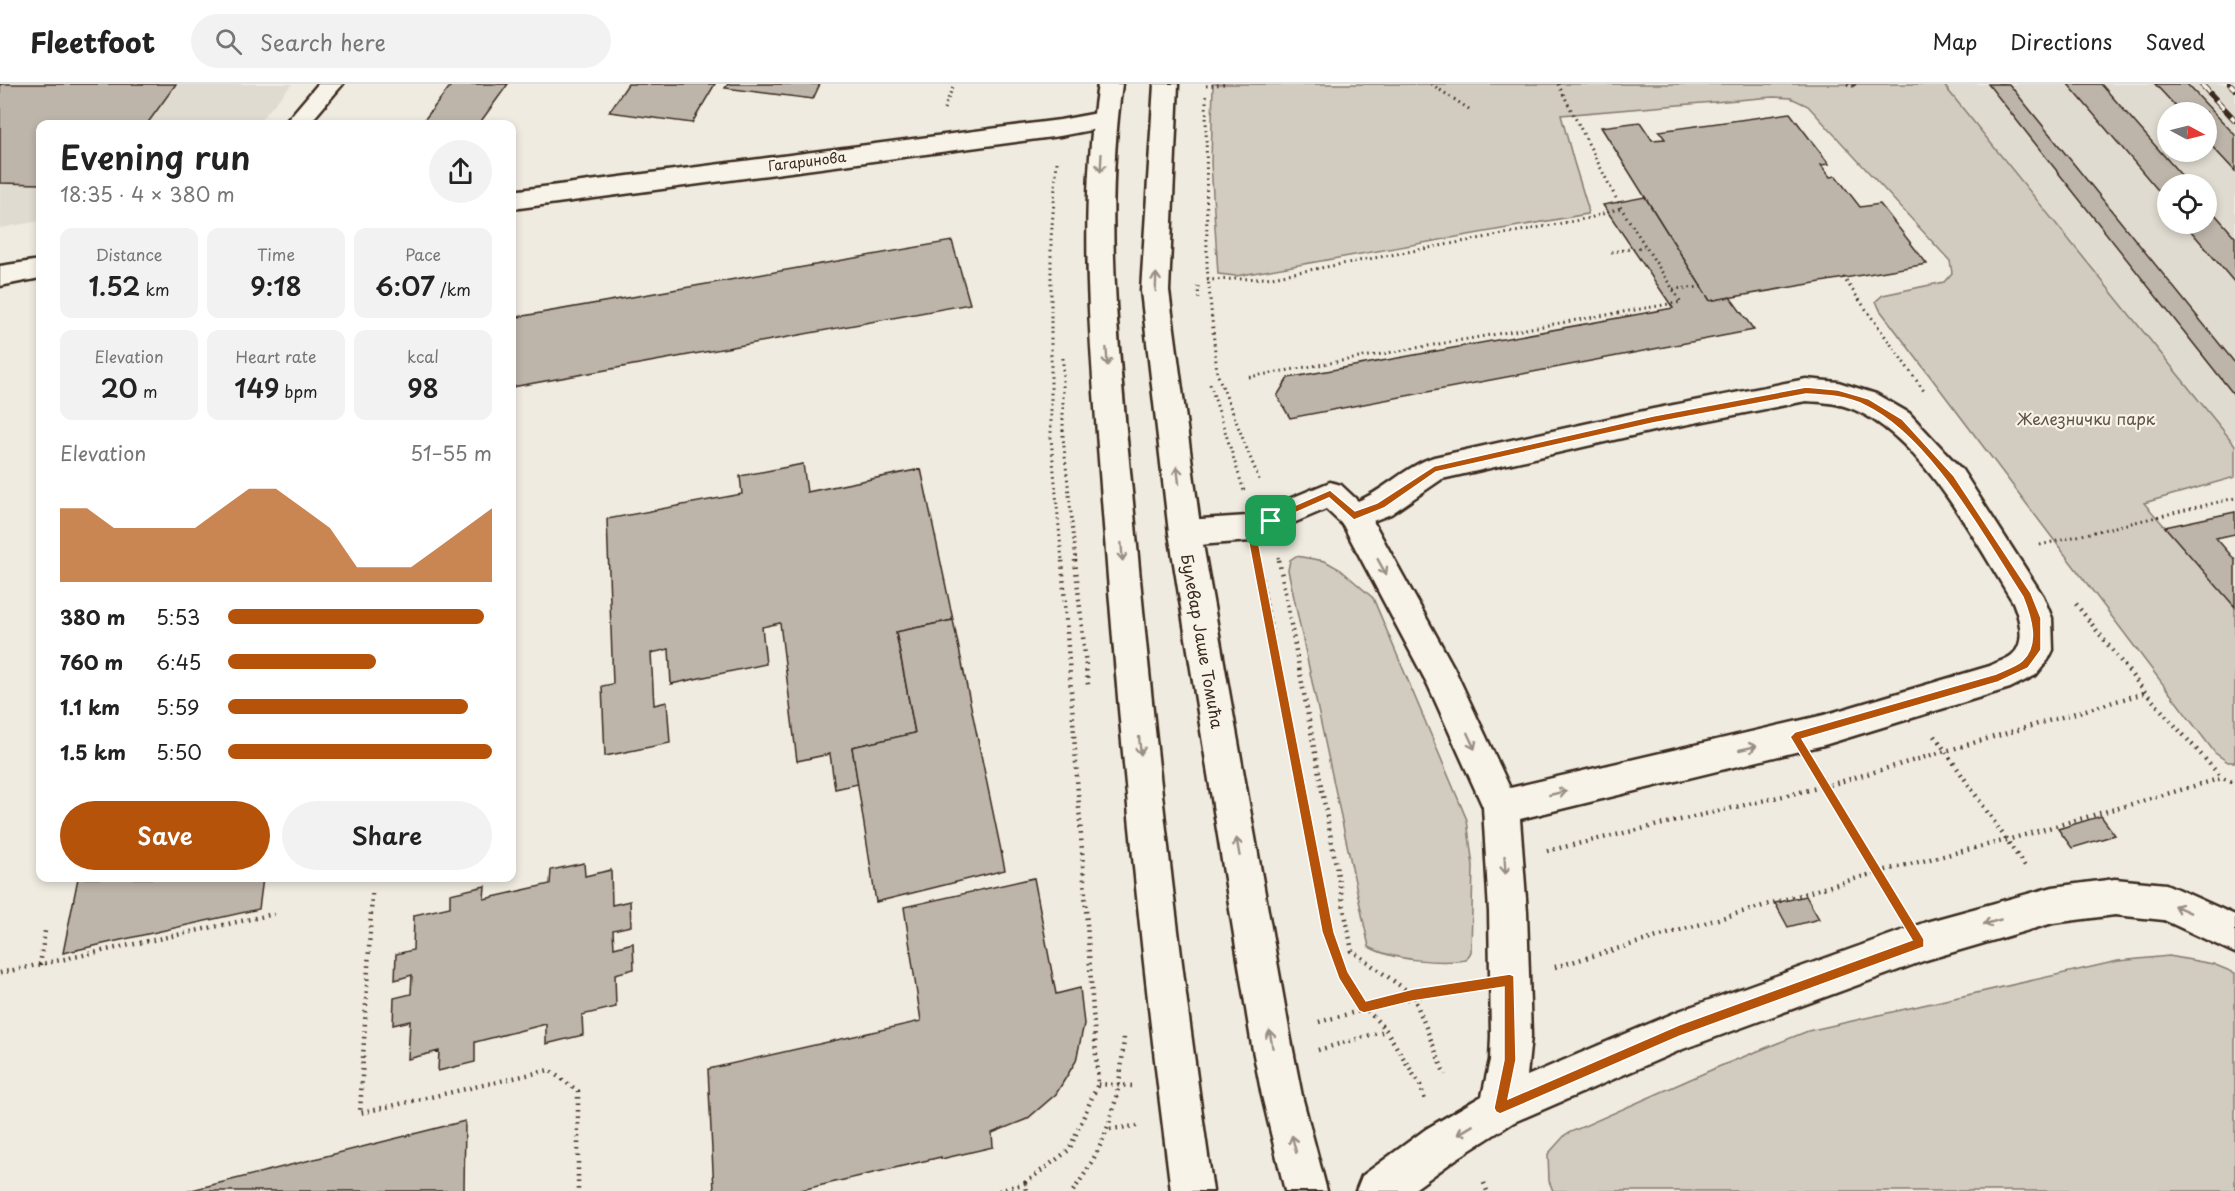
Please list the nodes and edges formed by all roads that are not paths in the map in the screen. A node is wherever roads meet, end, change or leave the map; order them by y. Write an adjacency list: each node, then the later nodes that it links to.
1 (331, 84): 4 (main road)
2 (1110, 84): 5 (main road)
3 (1166, 84): 10 (main road, Булевар Јаше Томића, one-way to 3)
4 (300, 120)
5 (1103, 120): 6 (main road, Гагаринова); 14 (main road, one-way to 14)
6 (516, 199)
7 (36, 270): 8 (main road)
8 (0, 276)
9 (1354, 516): 10 (main road); 11 (main road, one-way to 11); 11 (main road, one-way to 9)
10 (1185, 533): 15 (main road, Булевар Јаше Томића, one-way to 10)
11 (1501, 807): 13 (main road, one-way to 13)
12 (2235, 934): 13 (main road, one-way to 13)
13 (1500, 1108): 16 (main road, one-way to 16)
14 (1192, 1191)
15 (1306, 1191)
16 (1377, 1191)

